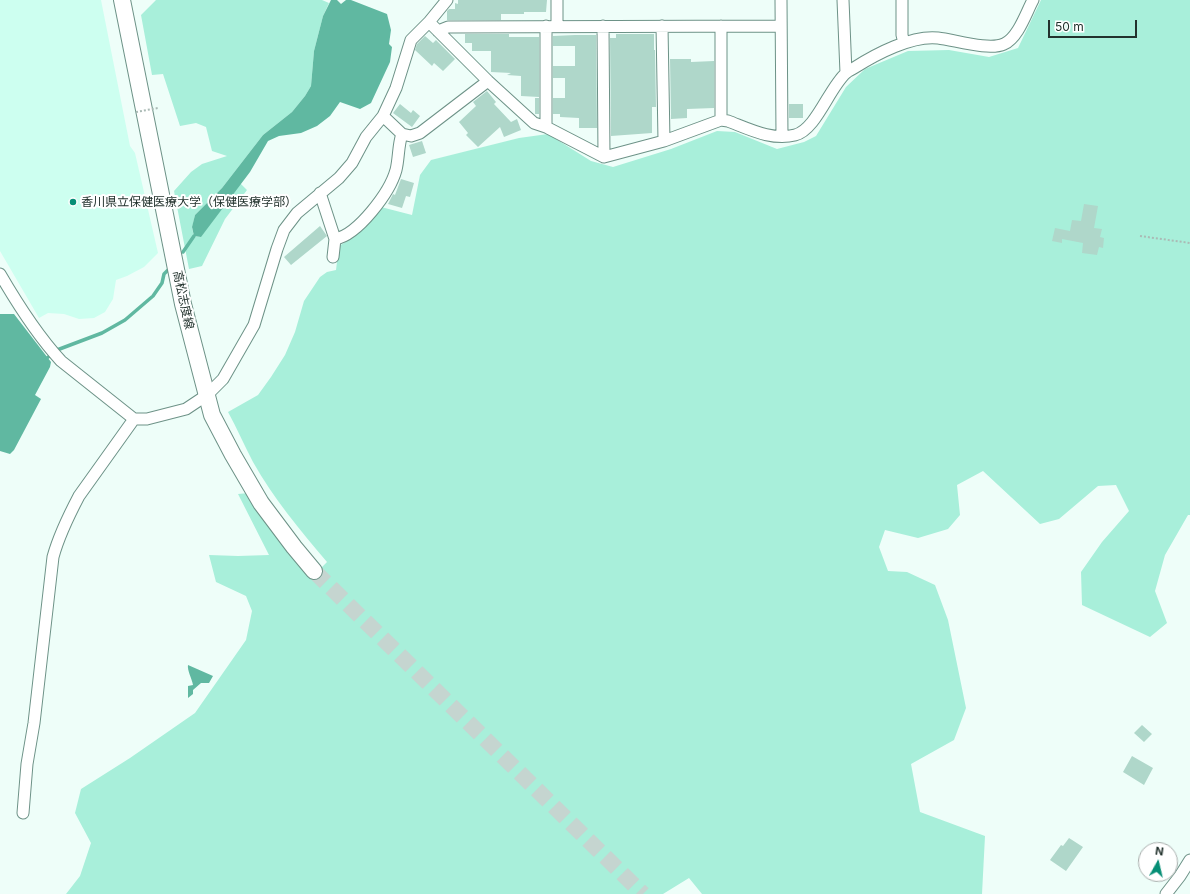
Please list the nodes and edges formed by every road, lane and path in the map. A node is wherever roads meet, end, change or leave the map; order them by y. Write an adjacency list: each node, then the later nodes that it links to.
1 (122, 0): 33 (main road, 高松志度線)
2 (447, 0): 8 (street)
3 (558, 0): 9 (street)
4 (781, 0): 13 (street)
5 (843, 0): 16 (street)
6 (902, 0): 15 (street)
7 (1033, 0): 15 (street)
8 (429, 22): 14 (street); 20 (street)
9 (552, 26): 10 (street); 14 (street); 22 (street)
10 (603, 26): 11 (street); 26 (street)
11 (662, 26): 12 (street); 25 (street)
12 (721, 26): 13 (street); 21 (street)
13 (781, 26): 24 (street)
14 (438, 31): 17 (street)
15 (904, 43): 16 (street)
16 (846, 73): 24 (street)
17 (488, 81): 22 (street); 23 (street)
18 (158, 108): 19 (path, bridge)
19 (136, 112)
20 (383, 116): 23 (street); 27 (street)
21 (721, 120): 24 (street); 25 (street)
22 (546, 127): 26 (street)
23 (402, 134): 29 (street)
24 (782, 136)
25 (664, 141): 26 (street)
26 (604, 157)
27 (320, 193): 29 (street); 33 (street)
28 (1140, 236): 30 (path)
29 (335, 239): 31 (street)
30 (1190, 243)
31 (333, 257)
32 (0, 274): 34 (street)
33 (207, 395): 34 (street); 35 (main road, 高松志度線)
34 (134, 419): 36 (street)
35 (314, 571)
36 (23, 813)
37 (1190, 860): 38 (street)
38 (1166, 894)

